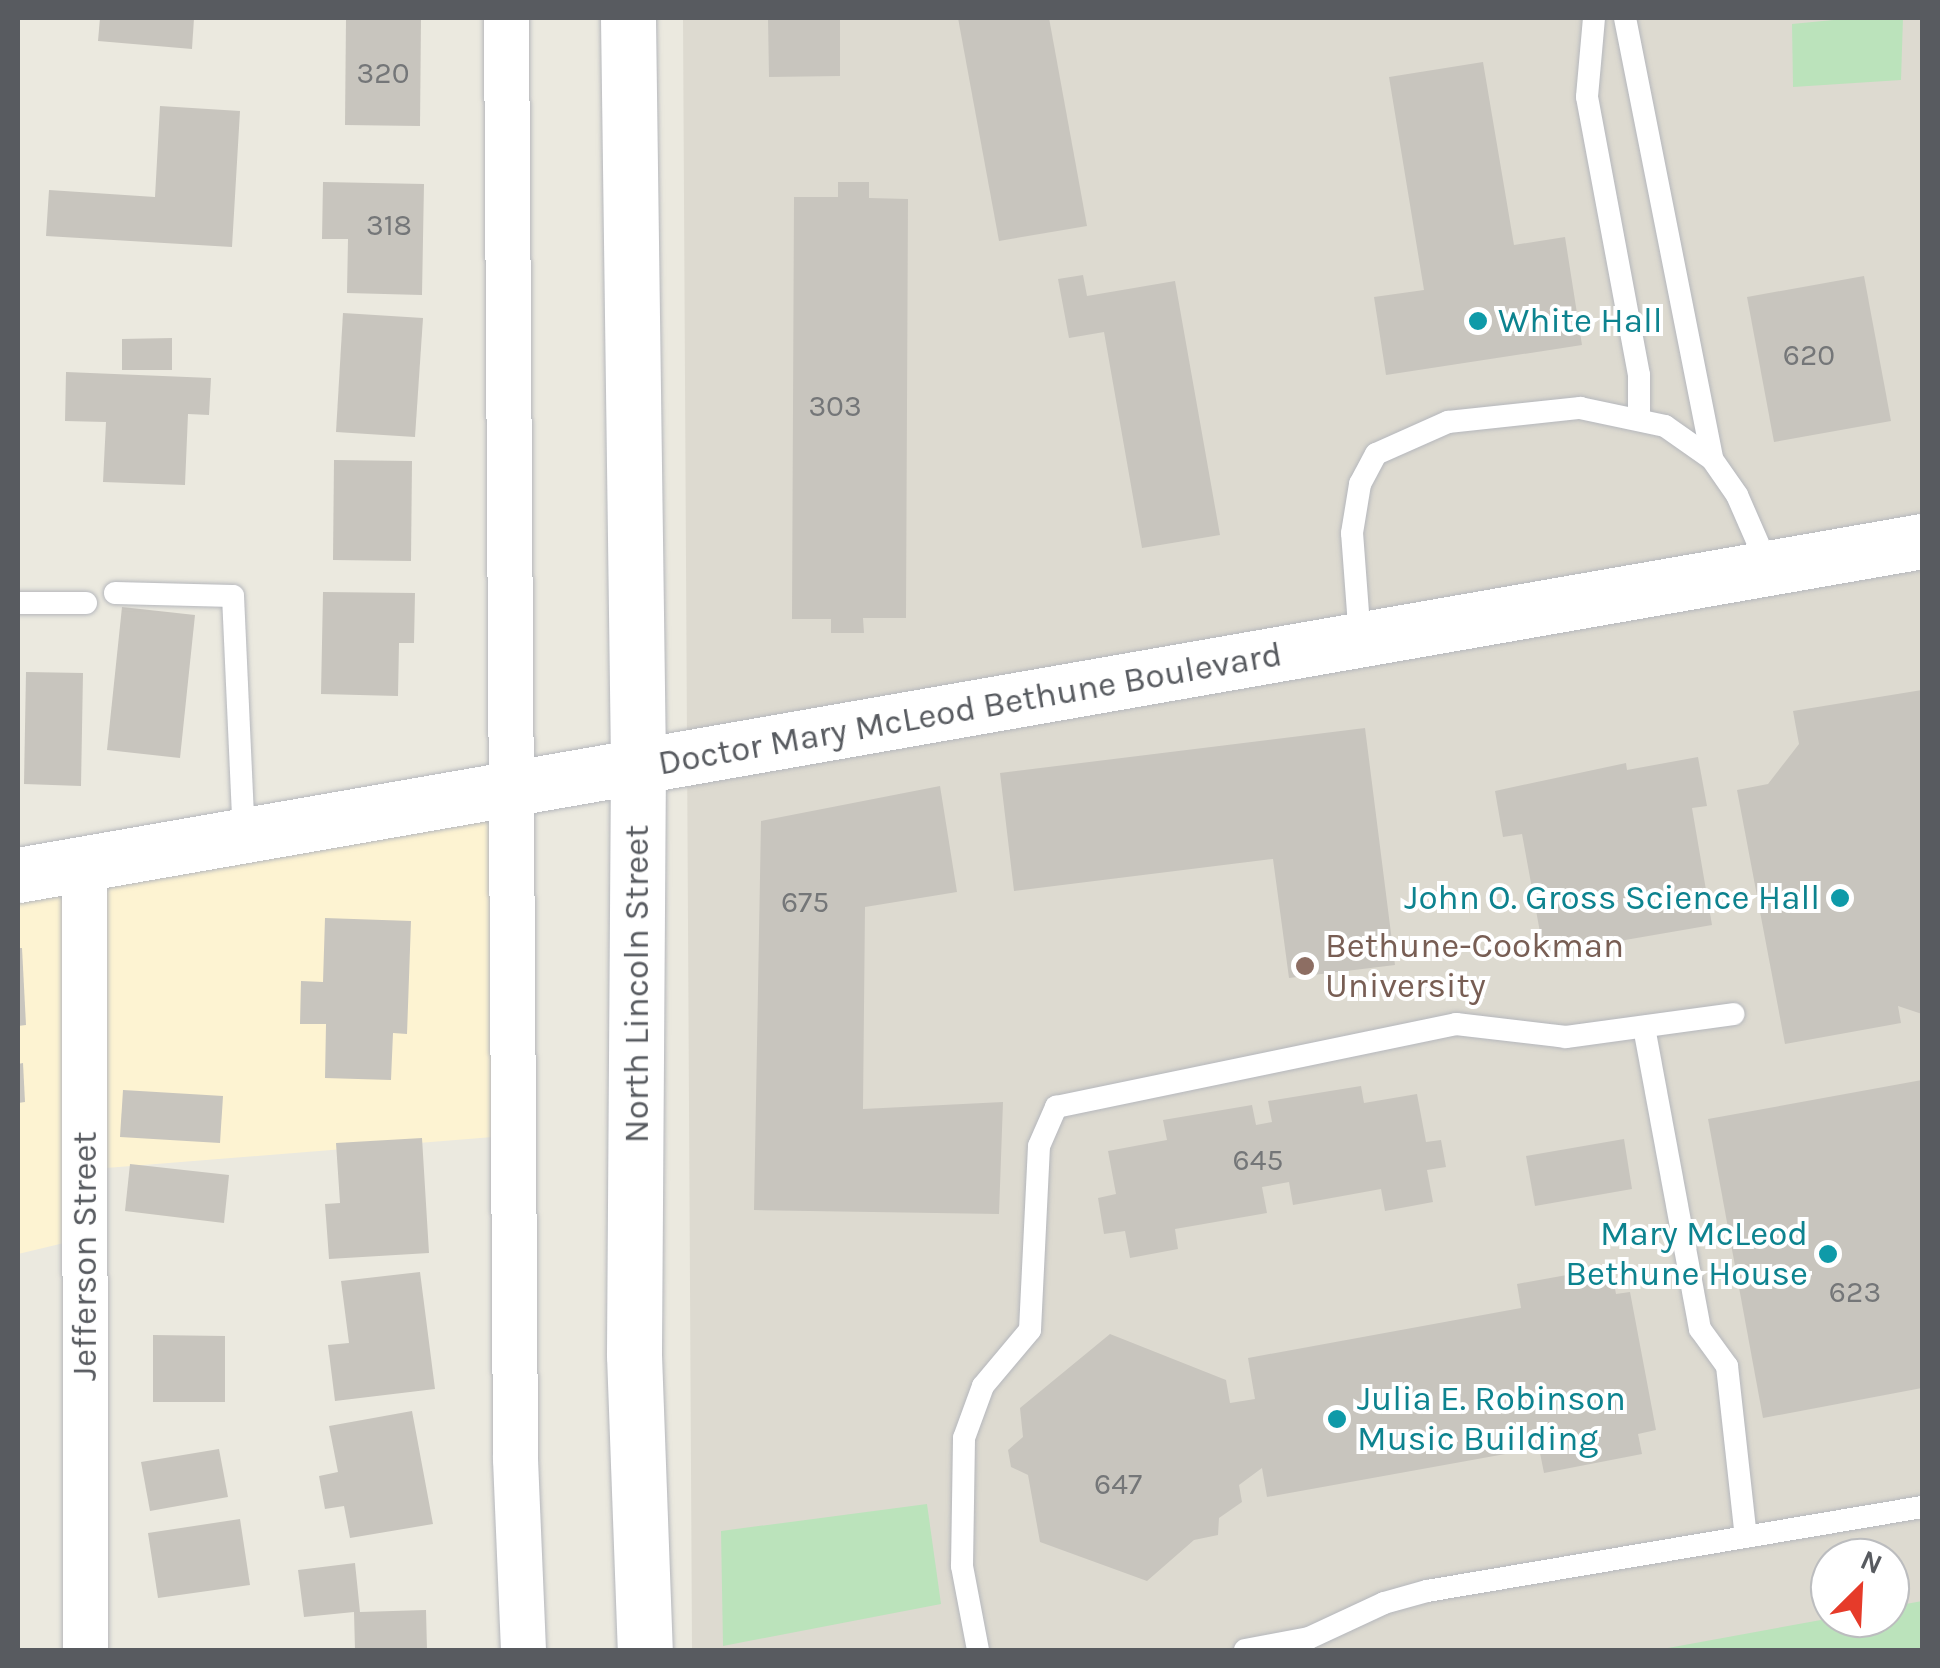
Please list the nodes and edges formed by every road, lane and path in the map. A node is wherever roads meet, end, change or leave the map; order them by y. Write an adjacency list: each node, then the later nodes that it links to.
1 (506, 18): 14 (street)
2 (628, 18): 13 (street, North Lincoln Street)
3 (1594, 18): 5 (lane)
4 (1625, 18): 6 (lane)
5 (1639, 418): 6 (lane); 12 (lane)
6 (1712, 459): 8 (lane)
7 (1922, 541): 8 (street, Doctor Mary McLeod Bethune Boulevard)
8 (1768, 569): 12 (street, Doctor Mary McLeod Bethune Boulevard)
9 (115, 593): 15 (lane)
10 (18, 603): 11 (lane)
11 (86, 604)
12 (1360, 642): 13 (street, Doctor Mary McLeod Bethune Boulevard)
13 (638, 764): 14 (street, Doctor Mary McLeod Bethune Boulevard); 24 (street, North Lincoln Street)
14 (513, 786): 15 (street, Doctor Mary McLeod Bethune Boulevard); 23 (street)
15 (244, 834): 16 (street, Doctor Mary McLeod Bethune Boulevard)
16 (84, 862): 17 (street, Doctor Mary McLeod Bethune Boulevard); 22 (street, Jefferson Street)
17 (18, 875)
18 (1733, 1014): 19 (lane)
19 (1644, 1026): 21 (lane); 25 (lane)
20 (1922, 1506): 21 (lane)
21 (1746, 1536): 26 (lane)
22 (85, 1650)
23 (524, 1650)
24 (646, 1650)
25 (978, 1650)
26 (1245, 1650)

